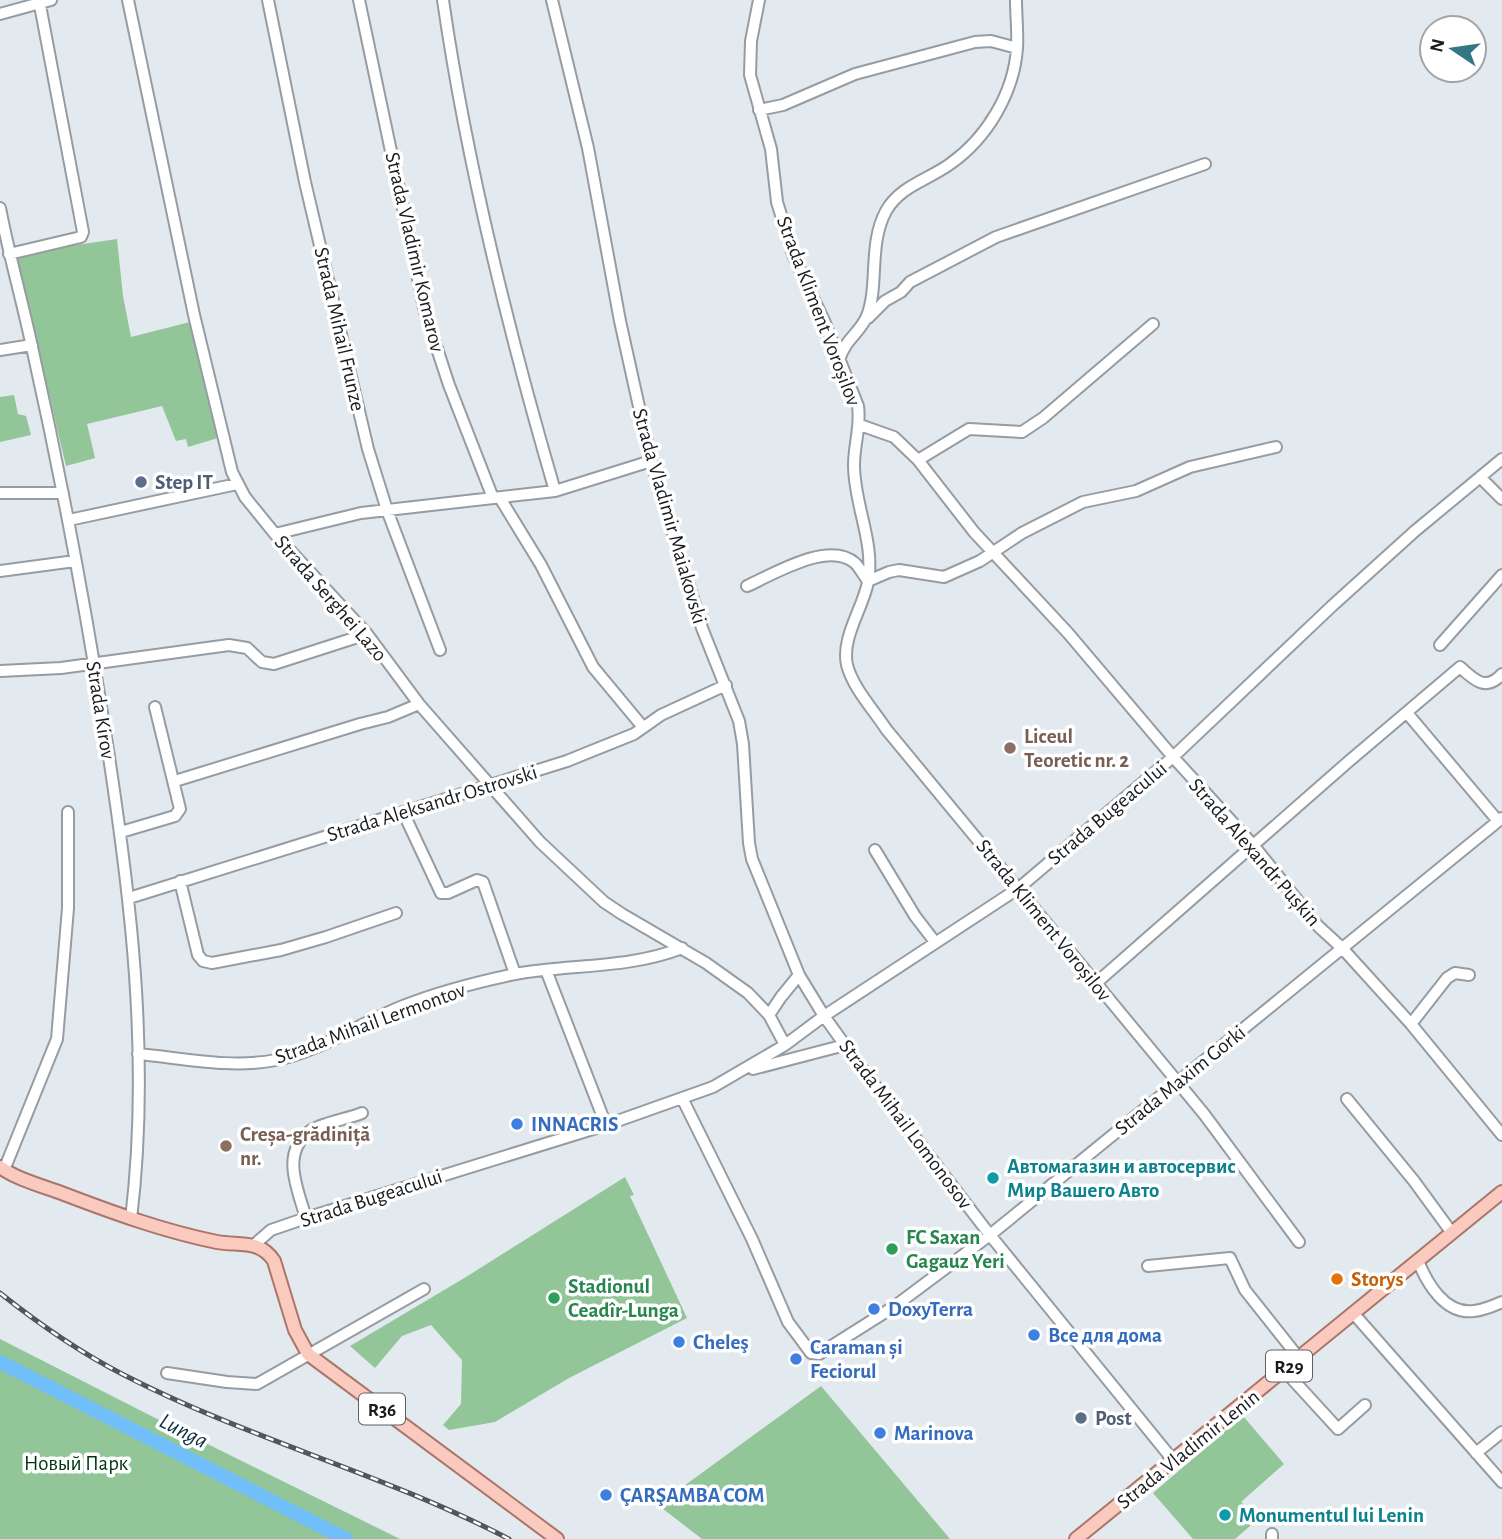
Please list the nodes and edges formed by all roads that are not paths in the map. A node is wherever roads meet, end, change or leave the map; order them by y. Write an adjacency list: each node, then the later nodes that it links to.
1 (128, 0): 26 (street, Strada Serghei Lazo)
2 (268, 0): 32 (street, Strada Mihail Frunze)
3 (359, 0): 30 (street, Strada Vladimir Komarov)
4 (443, 0): 27 (street)
5 (552, 0): 24 (street, Strada Vladimir Maiakovski)
6 (759, 0): 11 (street, Strada Kliment Voroșilov)
7 (1016, 0): 10 (street)
8 (43, 1): 9 (street); 14 (street)
9 (0, 14)
10 (1017, 48): 11 (street); 16 (street)
11 (759, 110): 19 (street, Strada Kliment Voroșilov)
12 (1205, 164): 16 (street)
13 (0, 208): 14 (street, Strada Kirov)
14 (9, 254): 17 (street, Strada Kirov)
15 (1153, 324): 23 (street)
16 (862, 326): 19 (street)
17 (32, 345): 18 (street); 29 (street, Strada Kirov)
18 (0, 350)
19 (839, 360): 20 (street, Strada Kliment Voroșilov)
20 (860, 425): 23 (street, Strada Alexandr Pușkin); 39 (street, Strada Kliment Voroșilov)
21 (1276, 447): 35 (street)
22 (1502, 459): 25 (street, Strada Bugeacului)
23 (918, 460): 35 (street, Strada Alexandr Pușkin)
24 (651, 461): 27 (street); 47 (street, Strada Vladimir Maiakovski)
25 (1480, 477): 31 (street); 52 (street, Strada Bugeacului)
26 (237, 484): 33 (street); 34 (street, Strada Serghei Lazo)
27 (555, 491): 30 (street)
28 (0, 493): 29 (street)
29 (63, 493): 33 (street, Strada Kirov)
30 (497, 498): 32 (street); 51 (street, Strada Vladimir Komarov)
31 (1502, 499)
32 (387, 510): 34 (street); 43 (street, Strada Mihail Frunze)
33 (69, 520): 36 (street, Strada Kirov)
34 (275, 534): 41 (street, Strada Serghei Lazo)
35 (994, 552): 39 (street); 52 (street, Strada Alexandr Pușkin)
36 (75, 561): 37 (street); 44 (street, Strada Kirov)
37 (0, 571)
38 (1502, 575): 42 (street)
39 (868, 581): 40 (street); 62 (street, Strada Kliment Voroșilov)
40 (747, 586)
41 (367, 634): 44 (street); 48 (street, Strada Serghei Lazo)
42 (1440, 645)
43 (440, 650)
44 (94, 664): 45 (street); 58 (street, Strada Kirov)
45 (0, 671)
46 (1502, 674): 50 (street)
47 (726, 685): 51 (street, Strada Aleksandr Ostrovski); 70 (street, Strada Vladimir Maiakovski)
48 (419, 704): 53 (street); 54 (street, Strada Serghei Lazo)
49 (155, 707): 53 (street)
50 (1407, 713): 57 (street); 59 (street)
51 (642, 726): 54 (street, Strada Aleksandr Ostrovski)
52 (1173, 757): 59 (street, Strada Alexandr Pușkin); 62 (street, Strada Bugeacului)
53 (175, 781): 58 (street)
54 (487, 784): 56 (street, Strada Aleksandr Ostrovski); 66 (street, Strada Serghei Lazo)
55 (68, 812): 86 (street)
56 (403, 812): 61 (street, Strada Aleksandr Ostrovski); 69 (street)
57 (1500, 819): 67 (street, Strada Maxim Gorki)
58 (121, 832): 63 (street, Strada Kirov)
59 (1254, 846): 67 (street, Strada Alexandr Pușkin); 72 (street)
60 (875, 850): 65 (street)
61 (180, 881): 63 (street, Strada Aleksandr Ostrovski); 64 (street)
62 (1019, 888): 65 (street, Strada Bugeacului); 72 (street, Strada Kliment Voroșilov)
63 (129, 898): 78 (street, Strada Kirov)
64 (396, 912)
65 (935, 942): 74 (street, Strada Bugeacului)
66 (682, 948): 68 (street, Strada Mihail Lermontov); 73 (street, Strada Serghei Lazo)
67 (1342, 948): 75 (street, Strada Alexandr Pușkin); 80 (street, Strada Maxim Gorki)
68 (546, 970): 69 (street, Strada Mihail Lermontov); 84 (street)
69 (515, 974): 78 (street, Strada Mihail Lermontov)
70 (799, 975): 73 (street); 74 (street, Strada Vladimir Maiakovski)
71 (1469, 975): 75 (street)
72 (1096, 984): 80 (street, Strada Kliment Voroșilov)
73 (769, 1015): 76 (street, Strada Serghei Lazo)
74 (824, 1016): 76 (street, Strada Bugeacului); 77 (street, Strada Mihail Lomonosov)
75 (1411, 1024): 85 (street, Strada Alexandr Pușkin)
76 (785, 1045): 79 (street, Strada Bugeacului)
77 (845, 1045): 79 (street, Strada Bugeacului); 91 (street, Strada Mihail Lomonosov)
78 (138, 1054): 89 (street, Strada Kirov)
79 (744, 1071): 81 (street, Strada Bugeacului)
80 (1179, 1084): 91 (street, Strada Maxim Gorki); 92 (street, Strada Kliment Voroșilov)
81 (682, 1098): 84 (street, Strada Bugeacului); 91 (street, Strada Maxim Gorki)
82 (1347, 1100): 90 (street)
83 (362, 1113): 88 (street)
84 (606, 1125): 88 (street, Strada Bugeacului)
85 (1502, 1135)
86 (2, 1168): 89 (main road)
87 (1502, 1192): 90 (main road, Strada Vladimir Lenin / R29)
88 (306, 1218): 93 (street, Strada Bugeacului)
89 (131, 1219): 93 (main road)
90 (1452, 1233): 94 (main road, Strada Vladimir Lenin / R29)
91 (990, 1235): 106 (street, Strada Mihail Lomonosov)
92 (1299, 1242)
93 (255, 1244): 99 (main road, R36)
94 (1418, 1261): 97 (street); 98 (main road, Strada Vladimir Lenin / R29)
95 (1149, 1266): 100 (street)
96 (424, 1289): 99 (street)
97 (1502, 1303)
98 (1354, 1314): 100 (main road, Strada Vladimir Lenin / R29); 105 (street)
99 (307, 1354): 102 (street); 108 (main road, R36)
100 (1299, 1358): 101 (main road, Strada Vladimir Lenin / R29)
101 (1284, 1370): 103 (street); 106 (main road, Strada Vladimir Lenin / R29)
102 (167, 1373)
103 (1365, 1405)
104 (1502, 1432): 105 (street)
105 (1476, 1453): 107 (street)
106 (1173, 1460): 109 (main road, Strada Vladimir Lenin / R29)
107 (1502, 1482)
108 (557, 1539)
109 (1076, 1539)

